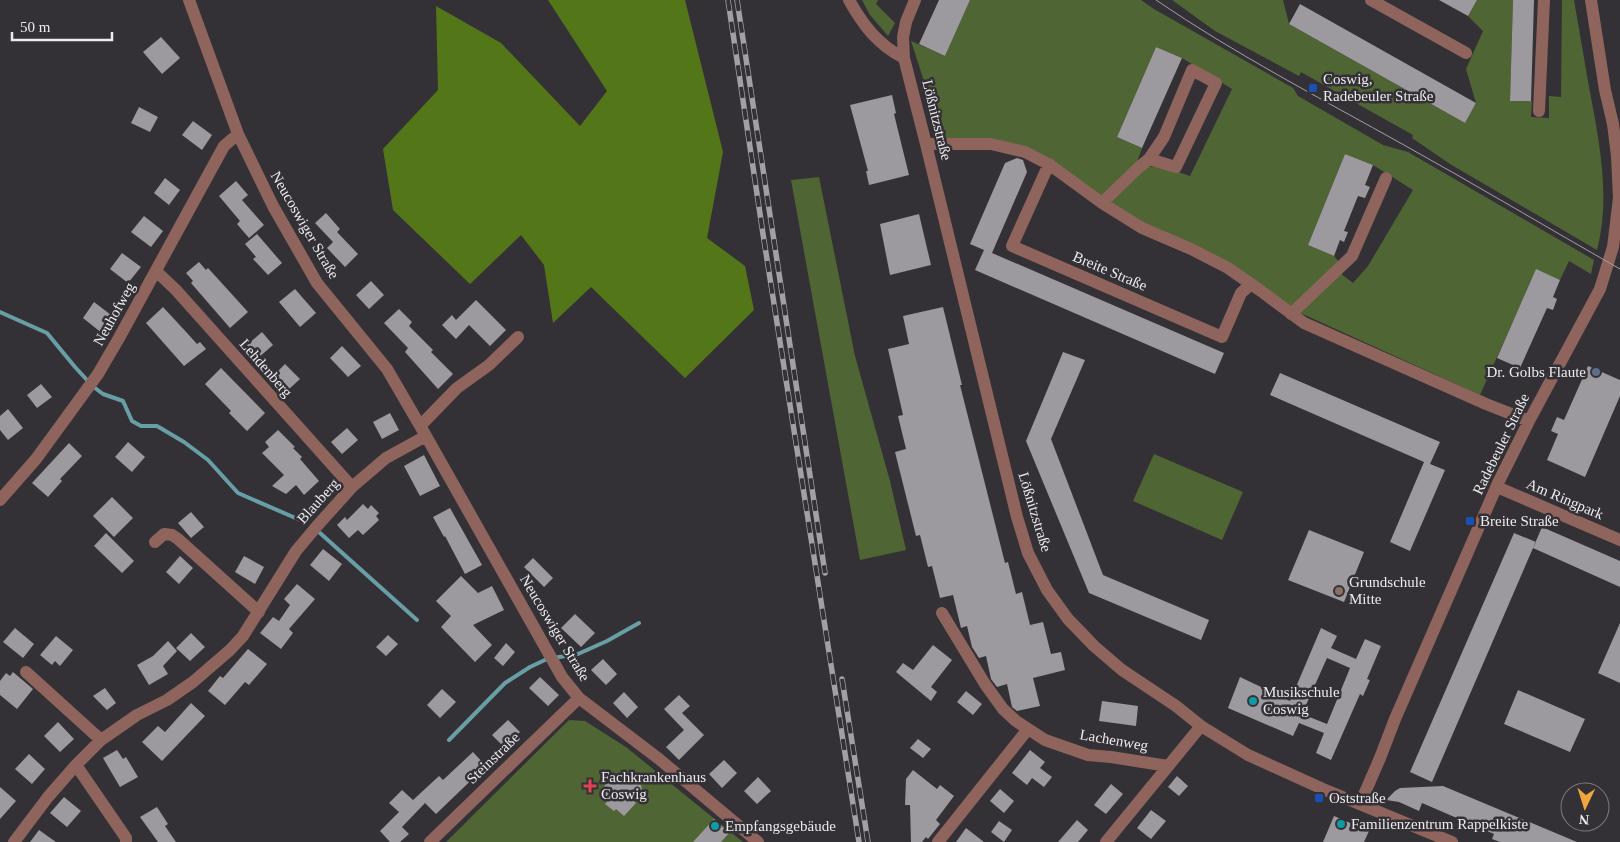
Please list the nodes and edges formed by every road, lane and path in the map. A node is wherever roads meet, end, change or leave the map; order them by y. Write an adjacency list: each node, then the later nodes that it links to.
1 (189, 0): 11 (street, Neucoswiger Straße)
2 (849, 0): 8 (street)
3 (915, 0): 8 (street, Lößnitzstraße)
4 (1371, 0): 7 (street)
5 (1544, 0): 9 (street)
6 (1591, 0): 10 (street, Radebeuler Straße)
7 (1466, 53)
8 (904, 58): 12 (street, Lößnitzstraße)
9 (1539, 111)
10 (1616, 124): 21 (street, Radebeuler Straße)
11 (238, 134): 17 (street, Neuhofweg); 22 (street, Neucoswiger Straße)
12 (926, 144): 14 (street); 32 (street, Lößnitzstraße)
13 (1150, 159): 13 (street); 16 (street)
14 (1049, 164): 16 (street); 18 (street, Breite Straße)
15 (1386, 178): 19 (street)
16 (1102, 203): 18 (street)
17 (156, 271): 23 (street, Lehdenberg); 25 (street, Neuhofweg)
18 (1251, 284): 19 (street)
19 (1291, 314): 21 (street)
20 (518, 337): 22 (street)
21 (1529, 421): 24 (street, Radebeuler Straße)
22 (423, 431): 23 (street, Blauberg); 31 (street, Neucoswiger Straße)
23 (352, 487): 28 (street, Blauberg)
24 (1496, 487): 26 (street, Am Ringpark); 37 (street, Radebeuler Straße)
25 (0, 500)
26 (1620, 540)
27 (154, 542): 28 (street)
28 (259, 612): 34 (street, Blauberg)
29 (942, 613): 33 (street, Lachenweg)
30 (26, 672): 34 (street)
31 (579, 698): 40 (street, Steinstraße); 41 (street, Neucoswiger Straße)
32 (1201, 726): 36 (street); 37 (street, Lößnitzstraße)
33 (1028, 729): 36 (street, Lachenweg); 42 (street)
34 (101, 740): 35 (street, Blauberg)
35 (76, 765): 38 (street, Blauberg); 39 (street)
36 (1168, 766): 43 (street)
37 (1360, 804): 44 (street, Lößnitzstraße)
38 (14, 842)
39 (126, 842)
40 (430, 842)
41 (758, 842)
42 (938, 842)
43 (1106, 842)
44 (1452, 842)

